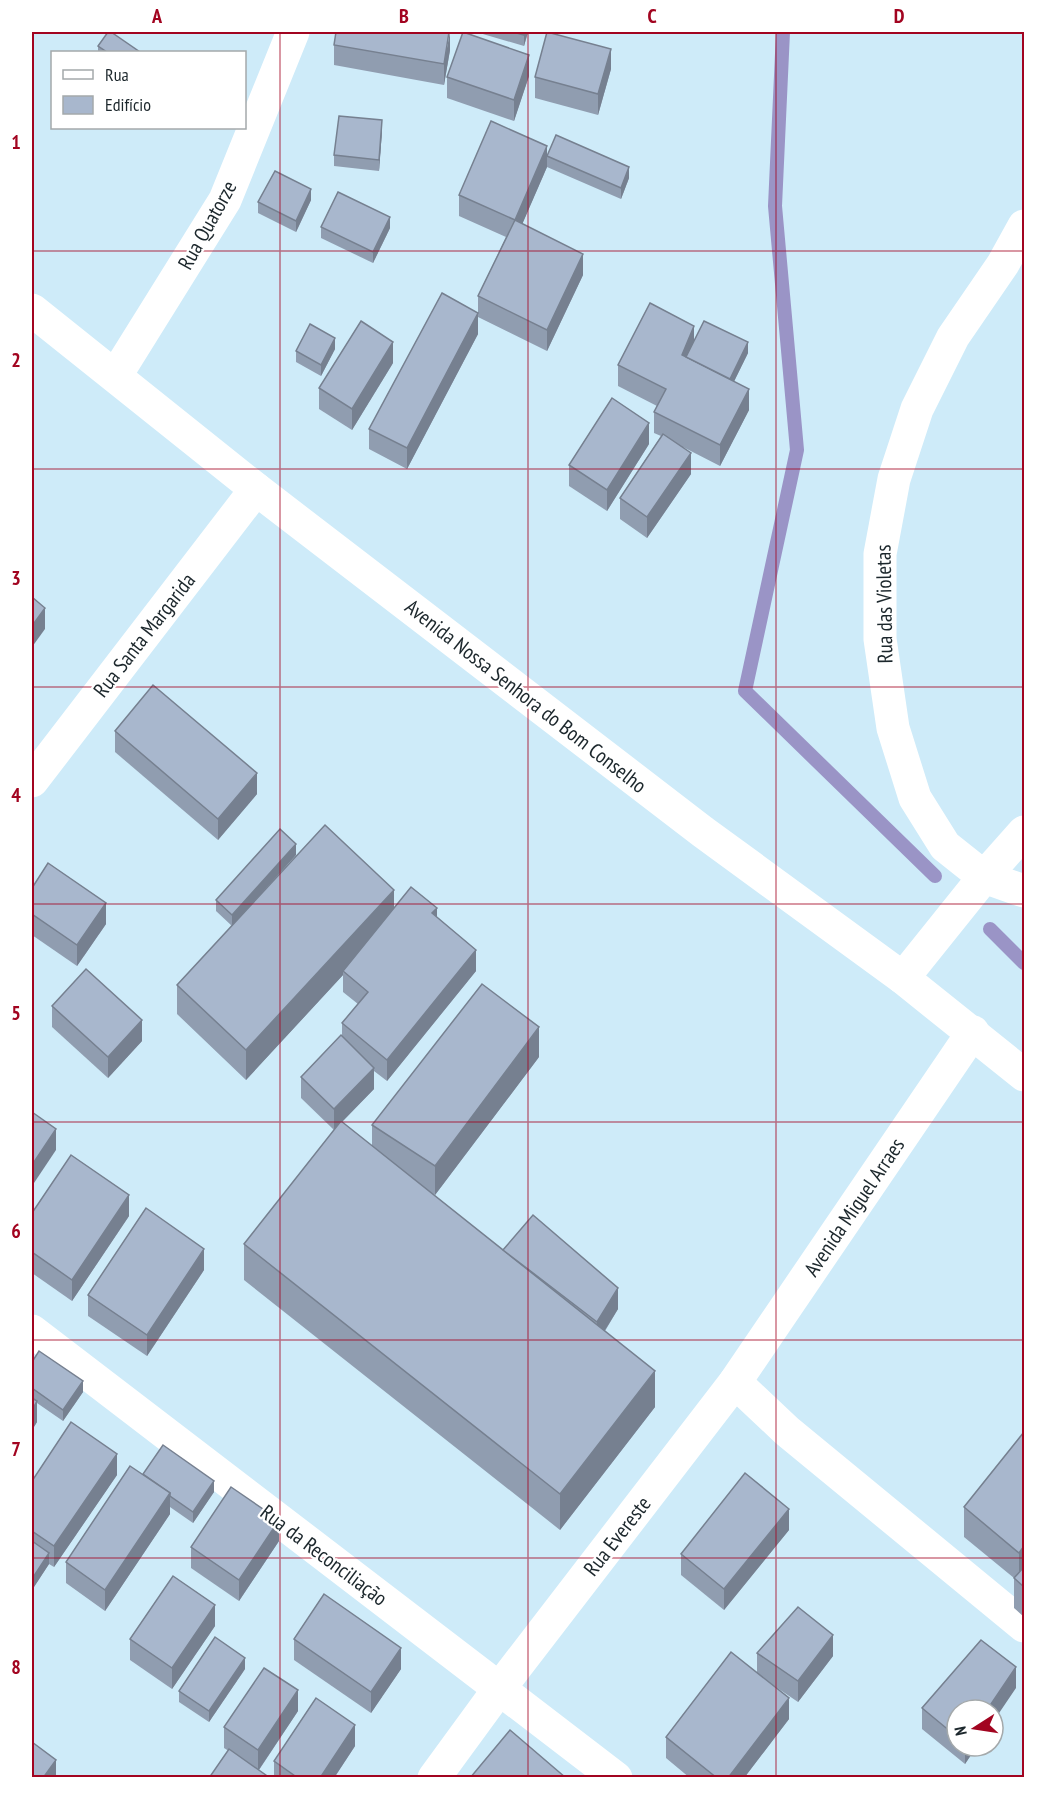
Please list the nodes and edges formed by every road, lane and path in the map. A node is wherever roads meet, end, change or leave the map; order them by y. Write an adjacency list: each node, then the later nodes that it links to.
1 (293, 32): 5 (street, Rua Quatorze)
2 (1024, 226): 3 (street, Rua das Violetas)
3 (1014, 270): 9 (street, Rua das Violetas)
4 (32, 310): 5 (street, Avenida Nossa Senhora do Bom Conselho)
5 (116, 375): 6 (street, Avenida Nossa Senhora do Bom Conselho)
6 (256, 489): 7 (street, Rua Santa Margarida); 11 (street, Avenida Nossa Senhora do Bom Conselho)
7 (32, 782)
8 (1024, 832): 9 (street)
9 (984, 877): 10 (street, Rua das Violetas); 11 (street)
10 (1024, 891)
11 (903, 978): 12 (street, Avenida Nossa Senhora do Bom Conselho)
12 (973, 1032): 13 (street, Avenida Nossa Senhora do Bom Conselho); 15 (street, Avenida Miguel Arraes)
13 (1024, 1076)
14 (32, 1331): 17 (street, Rua da Reconciliação)
15 (735, 1382): 16 (street); 17 (street, Rua Evereste)
16 (1024, 1626)
17 (500, 1689): 18 (street, Rua Evereste); 19 (street, Rua da Reconciliação)
18 (434, 1778)
19 (616, 1778)

